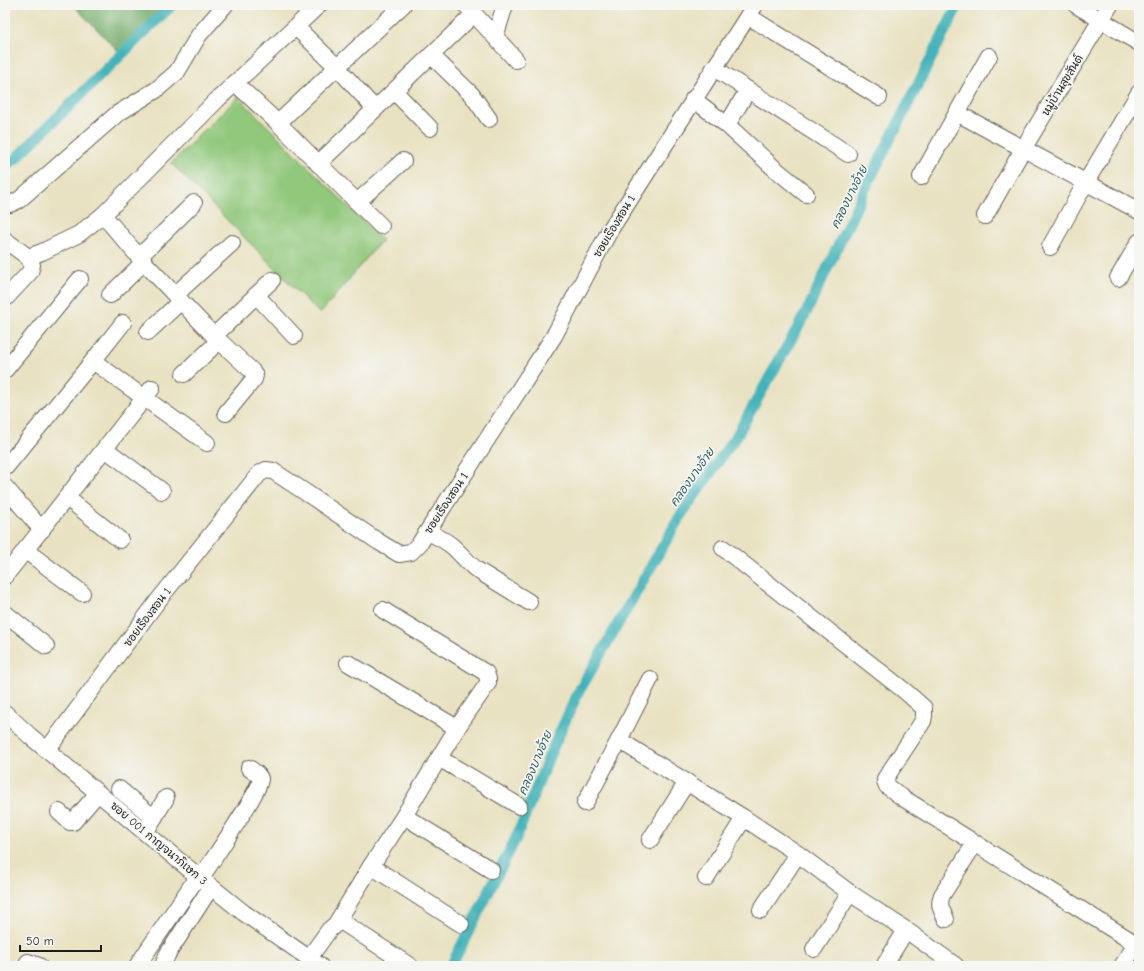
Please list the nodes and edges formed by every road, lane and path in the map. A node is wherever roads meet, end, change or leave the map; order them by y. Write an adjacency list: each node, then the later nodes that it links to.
1 (225, 5): 38 (street)
2 (319, 5): 10 (street)
3 (403, 5): 16 (street)
4 (505, 5): 11 (street)
5 (1076, 5): 9 (street)
6 (1110, 5): 9 (street, หมู่บ้านสุขสันต์)
7 (470, 9): 11 (street); 13 (street)
8 (751, 10): 17 (street, ซอยเรืองสอน 1); 22 (street)
9 (1101, 21): 12 (street); 30 (street, หมู่บ้านสุขสันต์)
10 (296, 26): 16 (street); 18 (street)
11 (495, 37): 15 (street)
12 (1139, 43)
13 (431, 55): 20 (street); 26 (street)
14 (989, 56): 25 (street)
15 (516, 60)
16 (337, 67): 24 (street); 27 (street)
17 (714, 68): 19 (street); 23 (street, ซอยเรืองสอน 1)
18 (235, 84): 27 (street); 41 (street)
19 (748, 90): 28 (street); 31 (street)
20 (394, 91): 24 (street); 29 (street)
21 (1139, 93): 35 (street)
22 (879, 97)
23 (694, 99): 28 (street); 73 (street, ซอยเรืองสอน 1)
24 (376, 109): 33 (street)
25 (957, 113): 30 (street); 34 (street)
26 (489, 119)
27 (278, 123): 33 (street)
28 (727, 125): 36 (street)
29 (430, 128)
30 (1023, 148): 35 (street); 42 (street, หมู่บ้านสุขสันต์)
31 (848, 154)
32 (403, 161): 37 (street)
33 (318, 164): 37 (street)
34 (921, 178)
35 (1086, 182): 40 (street); 47 (street)
36 (806, 194)
37 (357, 202): 43 (street)
38 (5, 203)
39 (194, 203): 49 (street)
40 (1139, 211)
41 (103, 215): 48 (street); 49 (street)
42 (985, 216)
43 (381, 226)
44 (5, 240): 48 (street)
45 (1139, 242): 50 (street)
46 (232, 243): 55 (street)
47 (1050, 248)
48 (28, 257): 56 (street)
49 (142, 260): 53 (street); 55 (street)
50 (1118, 278)
51 (80, 279): 62 (street)
52 (272, 280): 54 (street)
53 (110, 295)
54 (256, 295): 59 (street); 60 (street)
55 (178, 298): 58 (street); 60 (street)
56 (5, 299)
57 (123, 323): 61 (street)
58 (148, 332)
59 (294, 336)
60 (216, 338): 63 (street); 65 (street)
61 (93, 361): 64 (street); 68 (street)
62 (5, 370)
63 (184, 374)
64 (148, 393): 66 (street); 67 (street)
65 (226, 413)
66 (207, 443)
67 (105, 449): 70 (street); 71 (street)
68 (5, 468)
69 (5, 487): 72 (street)
70 (162, 491)
71 (67, 498): 72 (street); 74 (street)
72 (42, 530): 76 (street)
73 (428, 532): 79 (street); 88 (street, ซอยเรืองสอน 1)
74 (120, 540)
75 (723, 548): 103 (street)
76 (25, 550): 77 (street); 78 (street)
77 (5, 576)
78 (82, 593)
79 (529, 602)
80 (383, 610): 86 (street)
81 (5, 613): 82 (street)
82 (46, 646)
83 (348, 663): 86 (street)
84 (650, 679): 87 (street)
85 (5, 712): 88 (street, ซอย 001 กาญจนาภิเษก 3)
86 (457, 728): 89 (street)
87 (619, 740): 91 (street); 95 (street)
88 (47, 750): 93 (street, ซอย 001 กาญจนาภิเษก 3)
89 (439, 758): 96 (street); 98 (street)
90 (249, 768): 108 (street)
91 (686, 782): 100 (street); 102 (street)
92 (118, 789): 99 (street)
93 (98, 793): 97 (street); 101 (street, ซอย 001 กาญจนาภิเษก 3)
94 (166, 798): 99 (street)
95 (585, 803)
96 (519, 806)
97 (59, 812)
98 (404, 816): 105 (street); 106 (street)
99 (154, 818): 101 (street)
100 (744, 818): 104 (street); 107 (street)
101 (146, 833): 108 (street, ซอย 001 กาญจนาภิเษก 3)
102 (650, 840)
103 (975, 843): 111 (street); 115 (street)
104 (798, 854): 109 (street); 110 (street)
105 (371, 866): 112 (street); 113 (street)
106 (491, 870)
107 (706, 878)
108 (203, 880): 117 (street, ซอย 001 กาญจนาภิเษก 3); 118 (street); 119 (street)
109 (850, 893): 114 (street); 116 (street)
110 (761, 910)
111 (946, 919)
112 (338, 922): 117 (street); 120 (street)
113 (461, 924)
114 (906, 930): 121 (street); 122 (street)
115 (1138, 942): 123 (street)
116 (814, 948)
117 (315, 963)
118 (137, 966)
119 (162, 966)
120 (410, 966)
121 (884, 966)
122 (956, 966)
123 (1122, 966)

